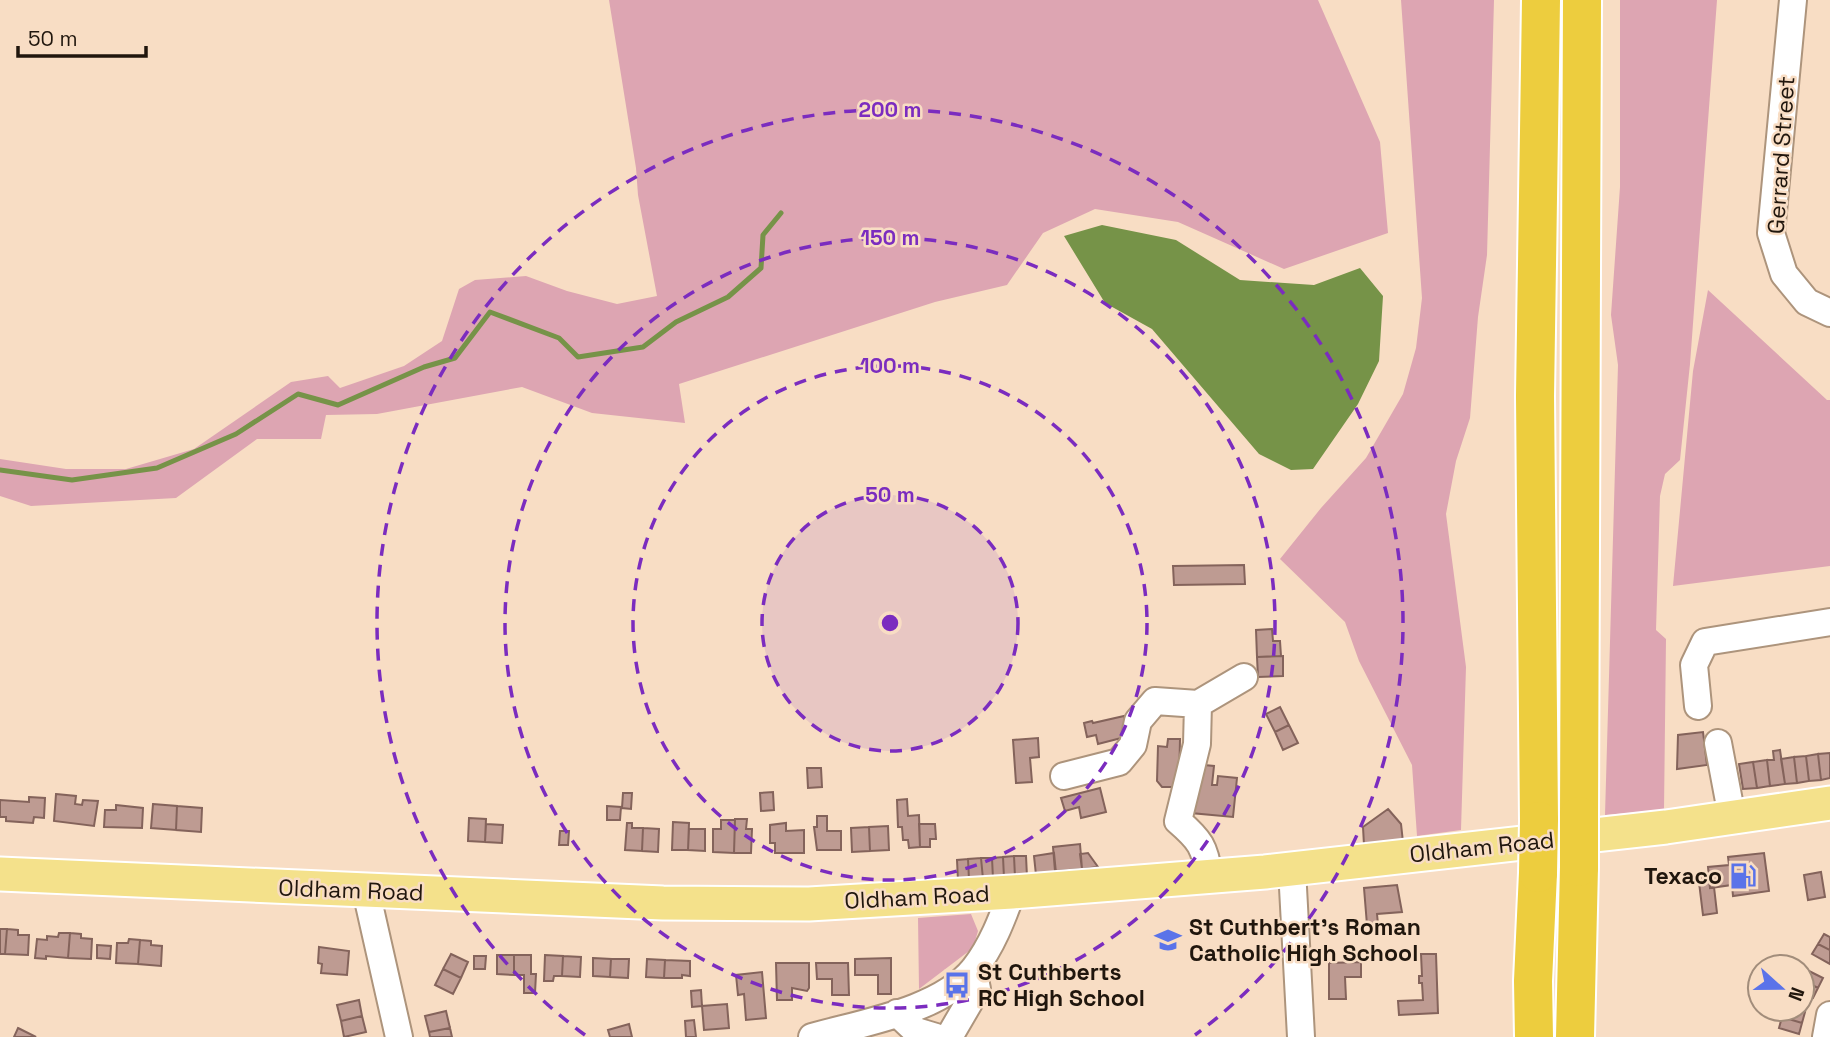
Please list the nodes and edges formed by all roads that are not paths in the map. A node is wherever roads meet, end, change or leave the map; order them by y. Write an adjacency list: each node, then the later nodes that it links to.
1 (1541, 0): 26 (highway, bridge)
2 (1582, 0): 27 (highway, bridge)
3 (1793, 0): 4 (street, Gerrard Street)
4 (1818, 307)
5 (1830, 622): 8 (street)
6 (1244, 677): 7 (street)
7 (1198, 704): 10 (street); 15 (street)
8 (1698, 706)
9 (1718, 743): 12 (street)
10 (1064, 776)
11 (1830, 803): 12 (main road, Oldham Road)
12 (1732, 817): 13 (main road, Oldham Road)
13 (1292, 869): 15 (main road, Oldham Road); 25 (street)
14 (0, 874): 16 (main road, Oldham Road)
15 (1209, 876): 17 (main road, Oldham Road)
16 (366, 891): 17 (main road, Oldham Road); 21 (street)
17 (1012, 892): 18 (street)
18 (973, 970): 19 (street); 24 (street)
19 (897, 1013): 22 (street); 23 (street)
20 (1830, 1015): 28 (street)
21 (399, 1037)
22 (811, 1037)
23 (936, 1037)
24 (949, 1037)
25 (1301, 1037)
26 (1534, 1037)
27 (1575, 1037)
28 (1826, 1037)

